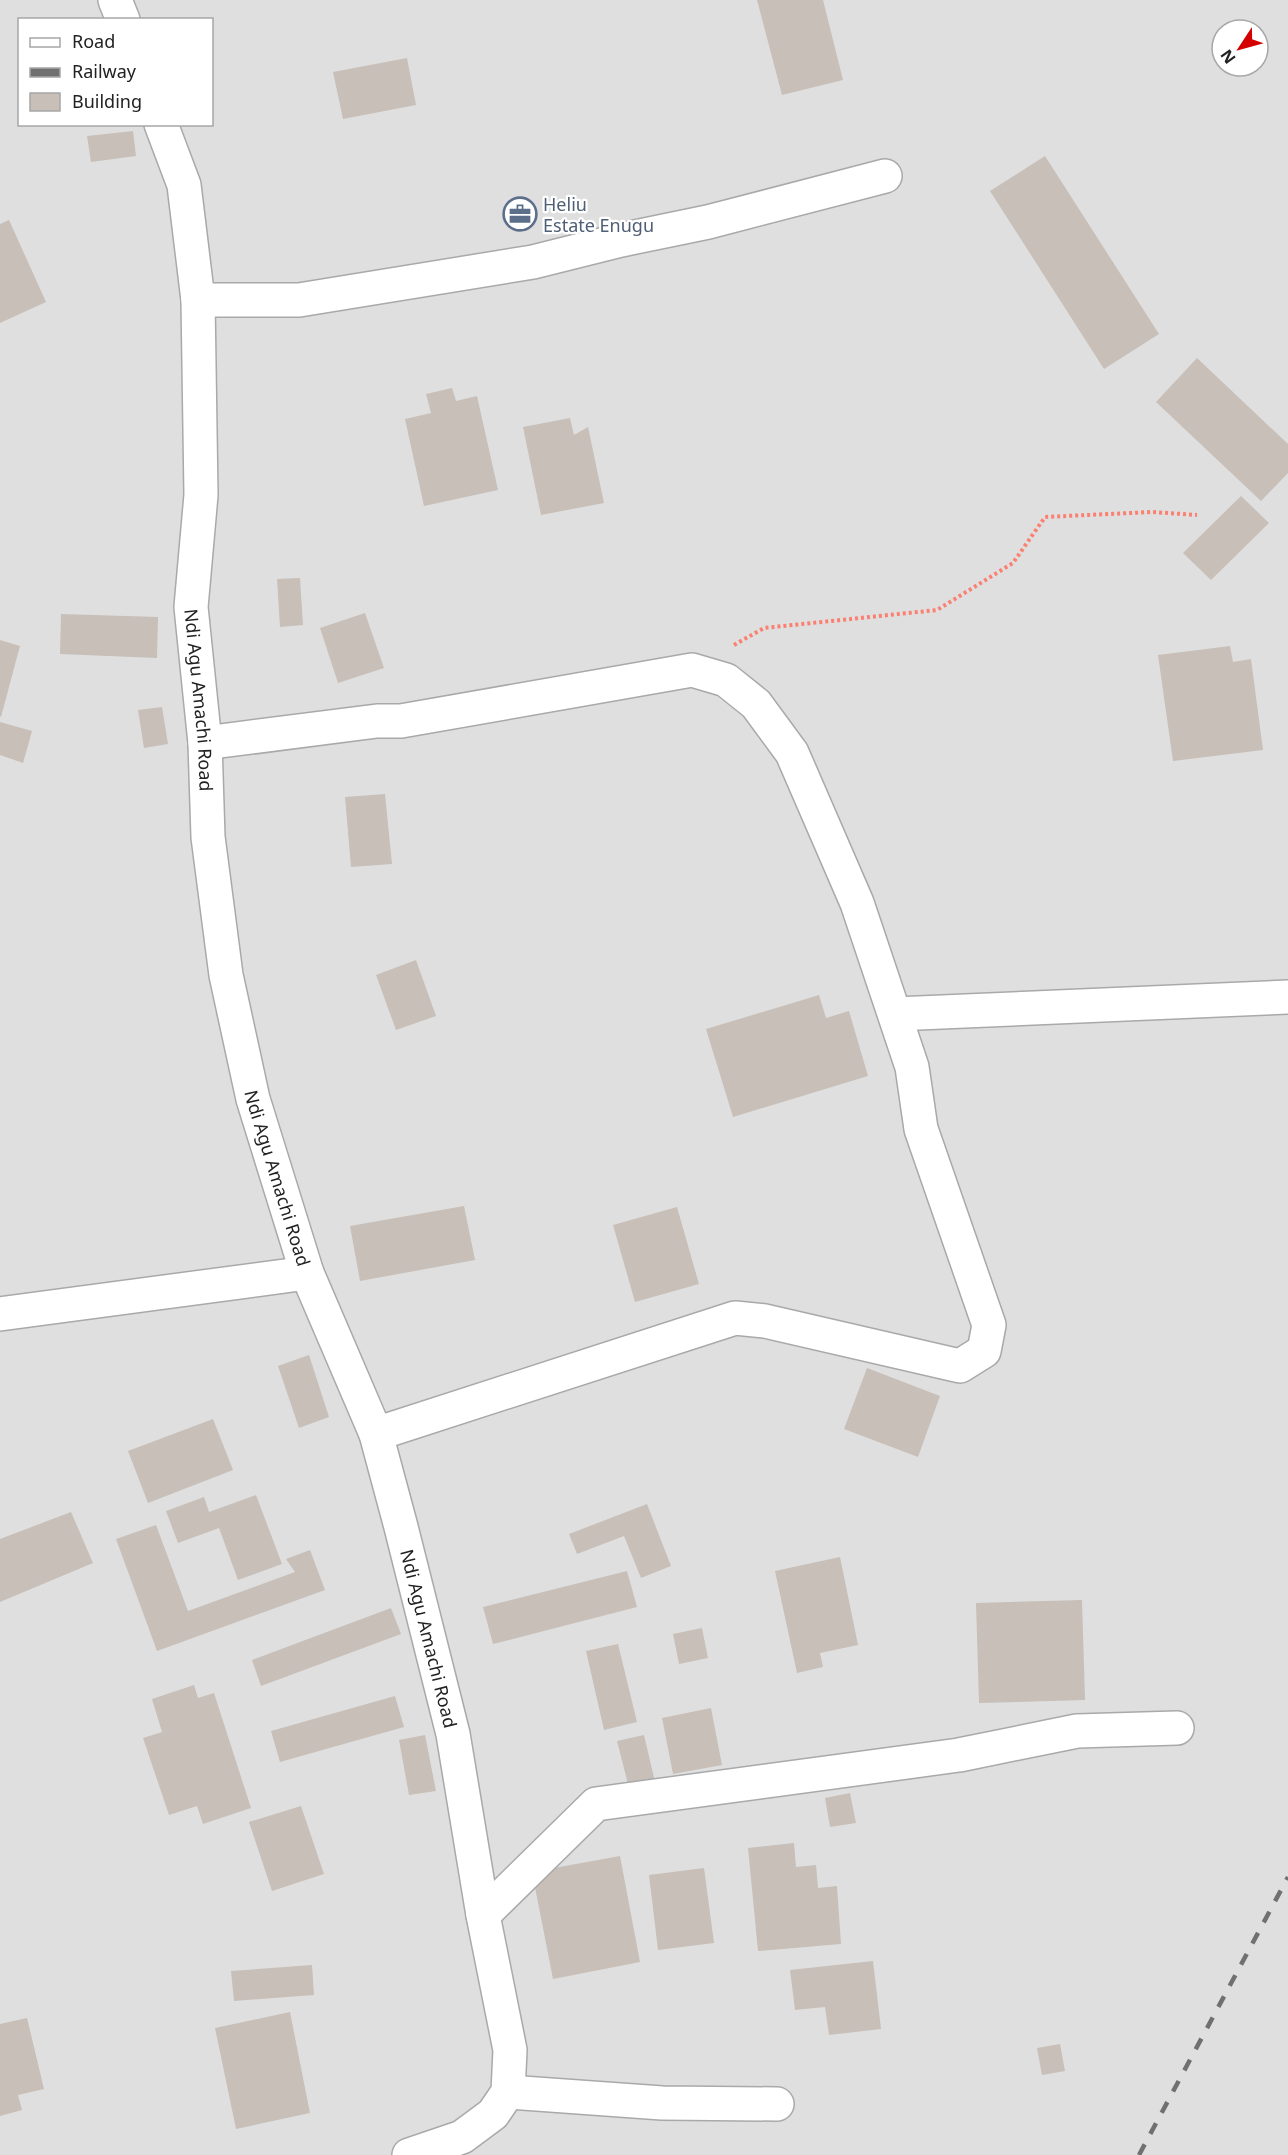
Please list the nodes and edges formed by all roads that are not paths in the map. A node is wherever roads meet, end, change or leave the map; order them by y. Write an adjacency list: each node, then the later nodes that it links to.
1 (116, 0): 2 (street)
2 (122, 18)
3 (163, 126): 5 (street, Ndi Agu Amachi Road)
4 (885, 177): 5 (street)
5 (198, 300): 6 (street, Ndi Agu Amachi Road)
6 (205, 743): 8 (street); 9 (street, Ndi Agu Amachi Road)
7 (1288, 997): 8 (street)
8 (895, 1014): 11 (street)
9 (307, 1273): 10 (street); 11 (street, Ndi Agu Amachi Road)
10 (0, 1314)
11 (376, 1434): 13 (street, Ndi Agu Amachi Road)
12 (1177, 1728): 13 (street)
13 (483, 1915): 14 (street, Ndi Agu Amachi Road)
14 (508, 2092): 15 (street); 16 (street)
15 (777, 2104)
16 (409, 2155)

